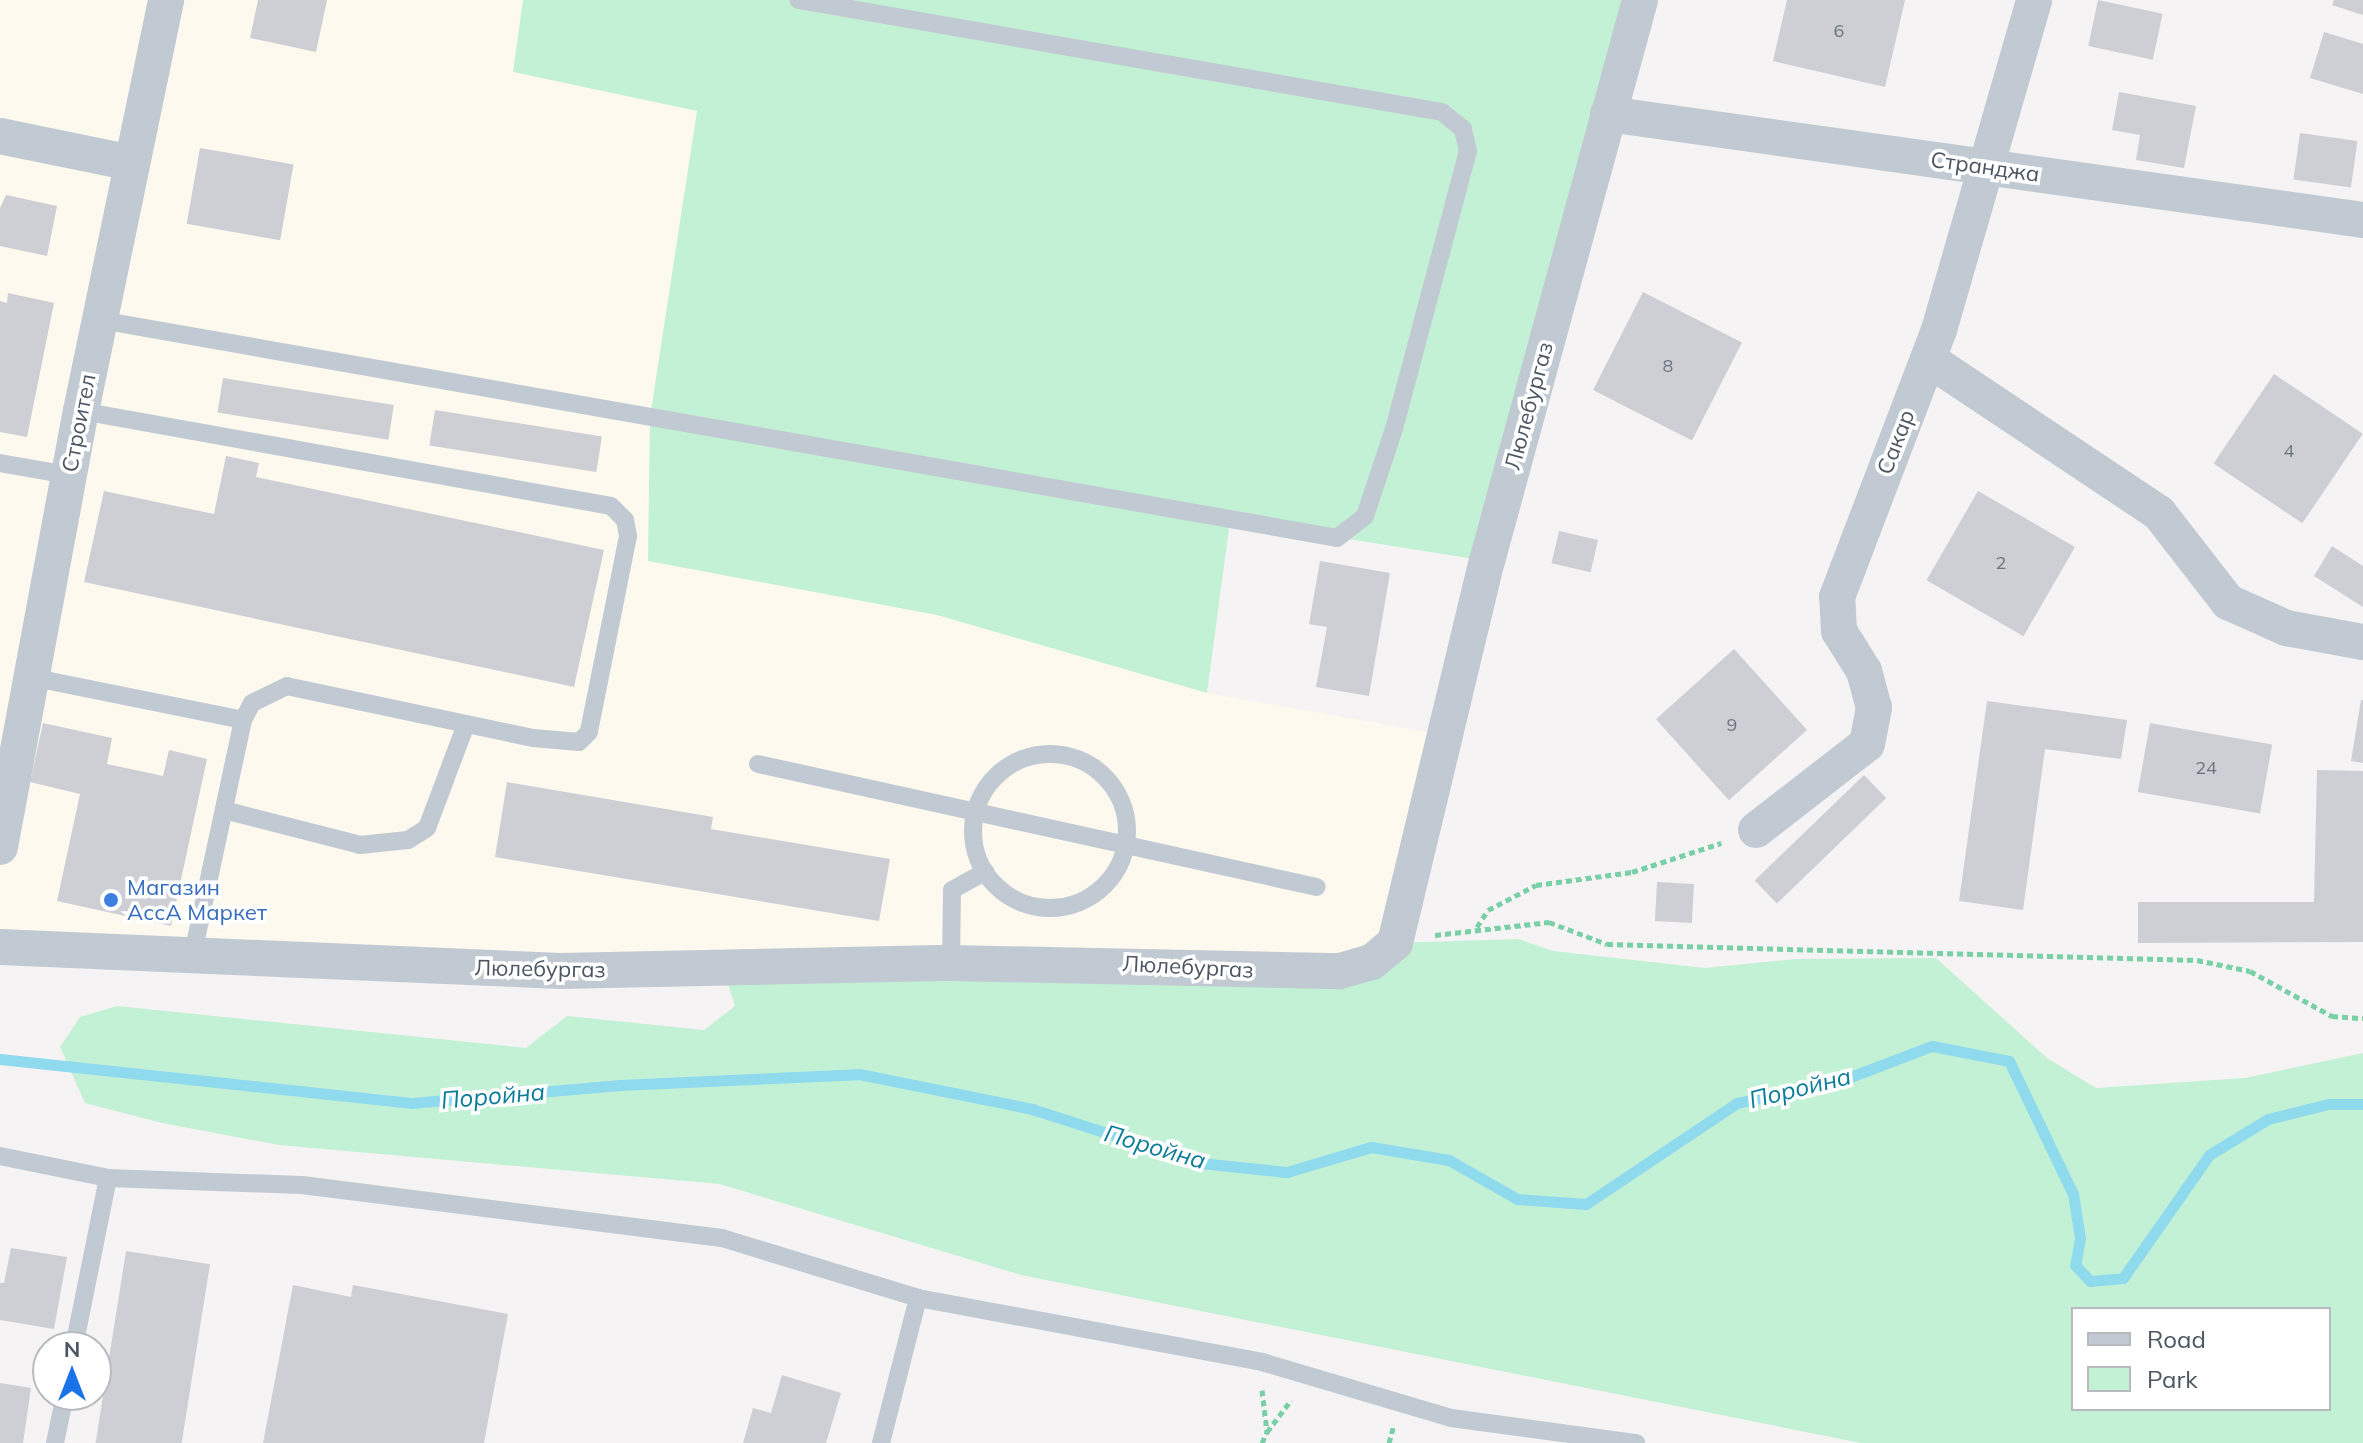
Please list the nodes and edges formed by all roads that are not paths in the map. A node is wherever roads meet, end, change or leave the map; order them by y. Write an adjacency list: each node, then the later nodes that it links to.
1 (166, 0): 7 (street, Строител)
2 (799, 0): 10 (lane)
3 (1640, 0): 5 (street, Люлебургаз)
4 (2034, 0): 8 (street, Сакар)
5 (1608, 114): 8 (street, Странджа); 30 (street, Люлебургаз)
6 (0, 136): 7 (street)
7 (131, 163): 10 (street, Строител)
8 (1987, 167): 9 (street, Странджа); 11 (street, Сакар)
9 (2362, 214)
10 (100, 320): 12 (street, Строител)
11 (1928, 359): 15 (street); 23 (street, Сакар)
12 (81, 411): 14 (street, Строител); 19 (lane)
13 (0, 463): 14 (lane)
14 (69, 475): 16 (street, Строител)
15 (2363, 642)
16 (30, 677): 17 (street, Строител); 18 (lane)
17 (11, 715): 25 (street, Строител)
18 (243, 720): 19 (lane); 21 (lane)
19 (466, 724): 21 (lane)
20 (758, 764): 22 (lane)
21 (224, 810): 29 (lane)
22 (975, 811): 24 (lane); 24 (lane); 26 (lane)
23 (1756, 830)
24 (1127, 845): 26 (lane); 27 (lane)
25 (0, 847)
26 (985, 872): 30 (lane)
27 (1317, 887)
28 (0, 947): 29 (street, Люлебургаз)
29 (192, 958): 30 (street, Люлебургаз)
30 (951, 963)
31 (0, 1156): 32 (lane)
32 (108, 1178): 33 (lane); 34 (lane)
33 (918, 1298): 37 (lane); 38 (lane)
34 (77, 1331)
35 (62, 1411): 36 (lane)
36 (55, 1443)
37 (881, 1443)
38 (1636, 1443)

